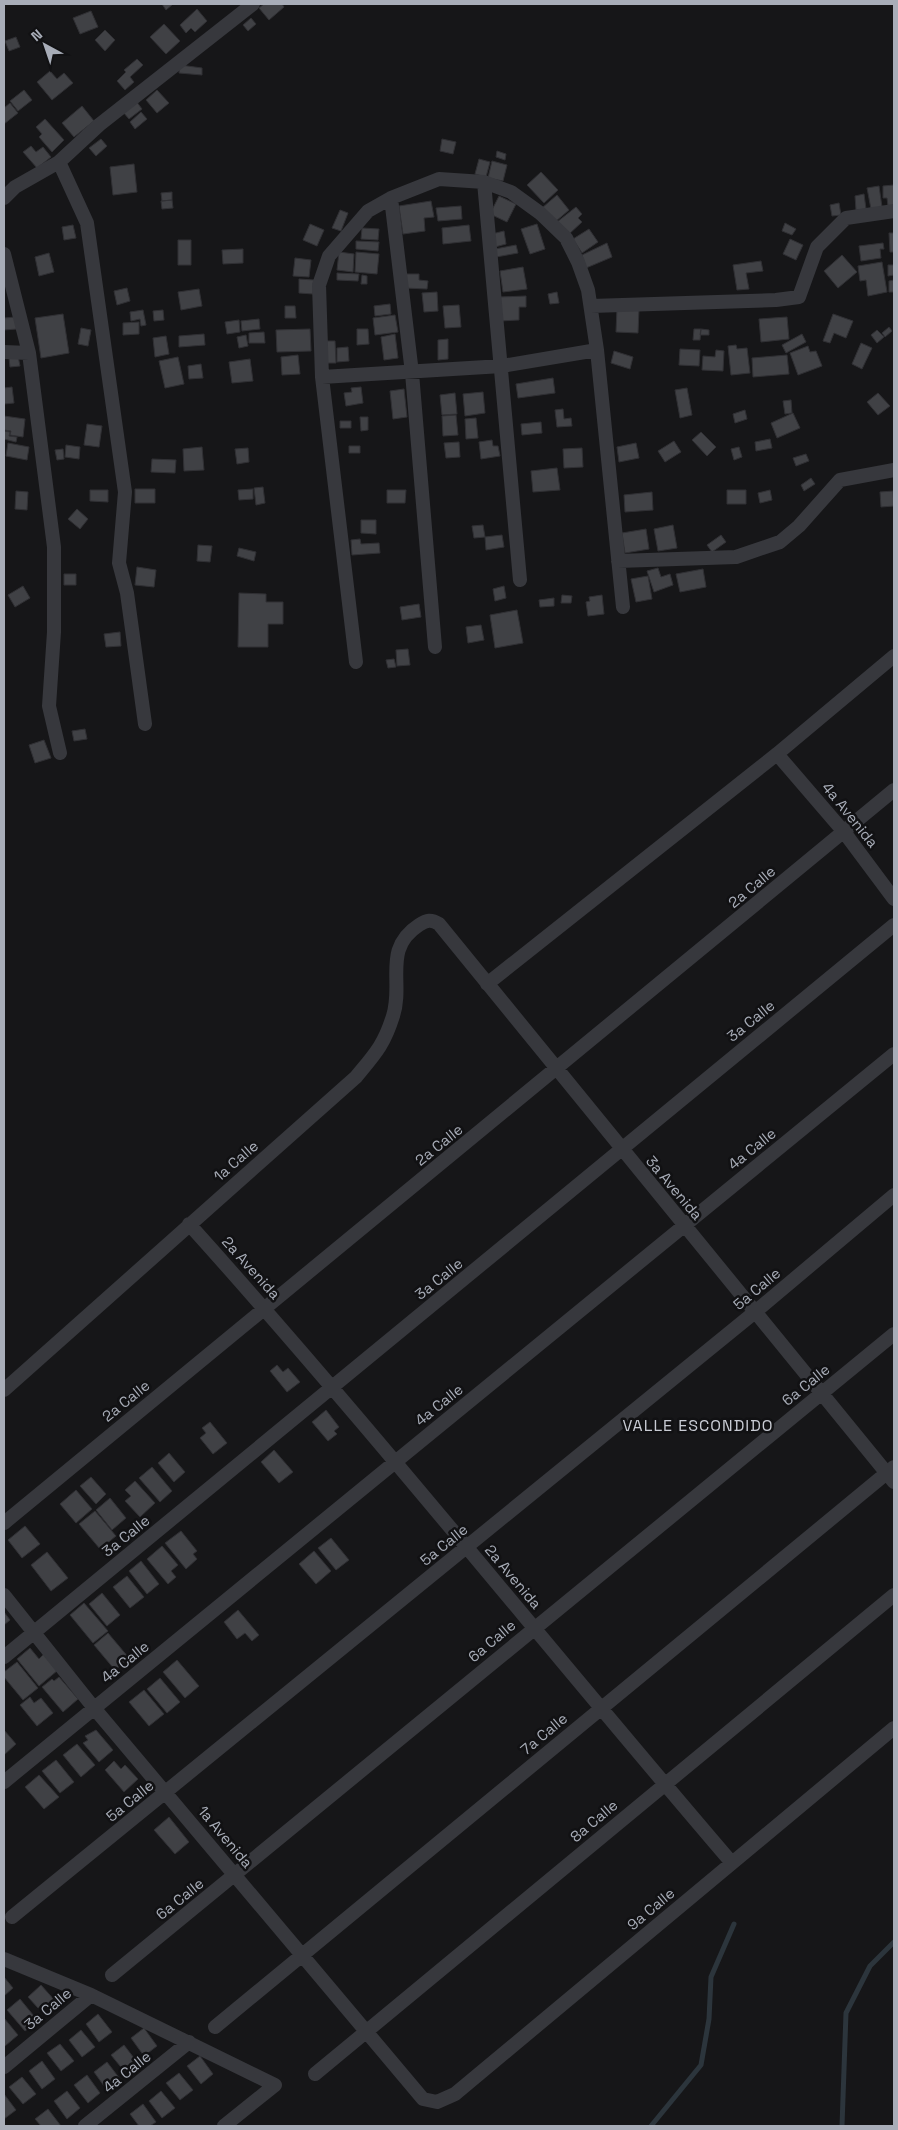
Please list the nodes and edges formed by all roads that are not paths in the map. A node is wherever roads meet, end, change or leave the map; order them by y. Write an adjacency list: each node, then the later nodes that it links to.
1 (252, 4): 2 (street)
2 (59, 162): 4 (street); 22 (street)
3 (484, 182): 5 (street); 8 (street); 12 (street)
4 (4, 198)
5 (392, 198): 13 (street); 14 (street)
6 (894, 211): 8 (street)
7 (4, 254): 11 (street)
8 (590, 306): 9 (street)
9 (598, 350): 12 (street); 16 (street)
10 (4, 352): 11 (street)
11 (29, 352): 23 (street)
12 (502, 366): 13 (street); 17 (street)
13 (412, 373): 14 (street); 19 (street)
14 (322, 377): 21 (street)
15 (894, 470): 16 (street)
16 (618, 561): 18 (street)
17 (520, 580)
18 (623, 607)
19 (435, 647)
20 (894, 656): 24 (street)
21 (356, 662)
22 (145, 724)
23 (60, 754)
24 (777, 754): 26 (street, 4a Avenida); 30 (street)
25 (894, 790): 26 (street, 2a Calle)
26 (844, 832): 27 (street, 4a Avenida); 32 (street, 2a Calle)
27 (894, 899)
28 (426, 921): 30 (street, 3a Avenida); 35 (street, 1a Calle)
29 (894, 925): 33 (street, 3a Calle)
30 (487, 984): 32 (street, 3a Avenida)
31 (894, 1054): 36 (street, 4a Calle)
32 (556, 1070): 33 (street, 3a Avenida); 37 (street, 2a Calle)
33 (621, 1149): 36 (street, 3a Avenida); 40 (street, 3a Calle)
34 (894, 1195): 38 (street, 5a Calle)
35 (189, 1224): 37 (street, 2a Avenida); 41 (street, 1a Calle)
36 (685, 1226): 38 (street, 3a Avenida); 43 (street, 4a Calle)
37 (265, 1308): 40 (street, 2a Avenida); 45 (street, 2a Calle)
38 (755, 1312): 42 (street, 3a Avenida); 46 (street, 5a Calle)
39 (894, 1334): 42 (street, 6a Calle)
40 (332, 1388): 43 (street, 2a Avenida); 50 (street, 3a Calle)
41 (4, 1390)
42 (821, 1393): 44 (street, 3a Avenida); 49 (street, 6a Calle)
43 (395, 1462): 46 (street, 2a Avenida); 53 (street, 4a Calle)
44 (892, 1474): 52 (street, 7a Calle)
45 (4, 1523)
46 (467, 1547): 49 (street, 2a Avenida); 57 (street, 5a Calle)
47 (4, 1595): 50 (street, 1a Avenida)
48 (894, 1595): 56 (street, 8a Calle)
49 (534, 1627): 52 (street, 2a Avenida); 59 (street, 6a Calle)
50 (34, 1632): 51 (street, 3a Calle); 53 (street, 1a Avenida)
51 (4, 1657)
52 (601, 1707): 56 (street, 2a Avenida); 61 (street, 7a Calle)
53 (94, 1708): 55 (street, 4a Calle); 57 (street, 1a Avenida)
54 (894, 1728): 58 (street, 9a Calle)
55 (4, 1782)
56 (665, 1784): 58 (street, 2a Avenida); 66 (street, 8a Calle)
57 (166, 1793): 59 (street, 1a Avenida); 60 (street, 5a Calle)
58 (732, 1863): 70 (street, 9a Calle)
59 (235, 1875): 61 (street, 1a Avenida); 63 (street, 6a Calle)
60 (12, 1917)
61 (302, 1954): 65 (street, 7a Calle); 66 (street, 1a Avenida)
62 (4, 1959): 64 (street)
63 (112, 1974)
64 (91, 1995): 67 (street); 68 (street, 3a Calle)
65 (215, 2026)
66 (366, 2031): 69 (street, 8a Calle); 70 (street, 1a Avenida)
67 (189, 2042): 71 (street, 4a Calle); 72 (street)
68 (4, 2067)
69 (315, 2074)
70 (423, 2099)
71 (85, 2126)
72 (224, 2126)

